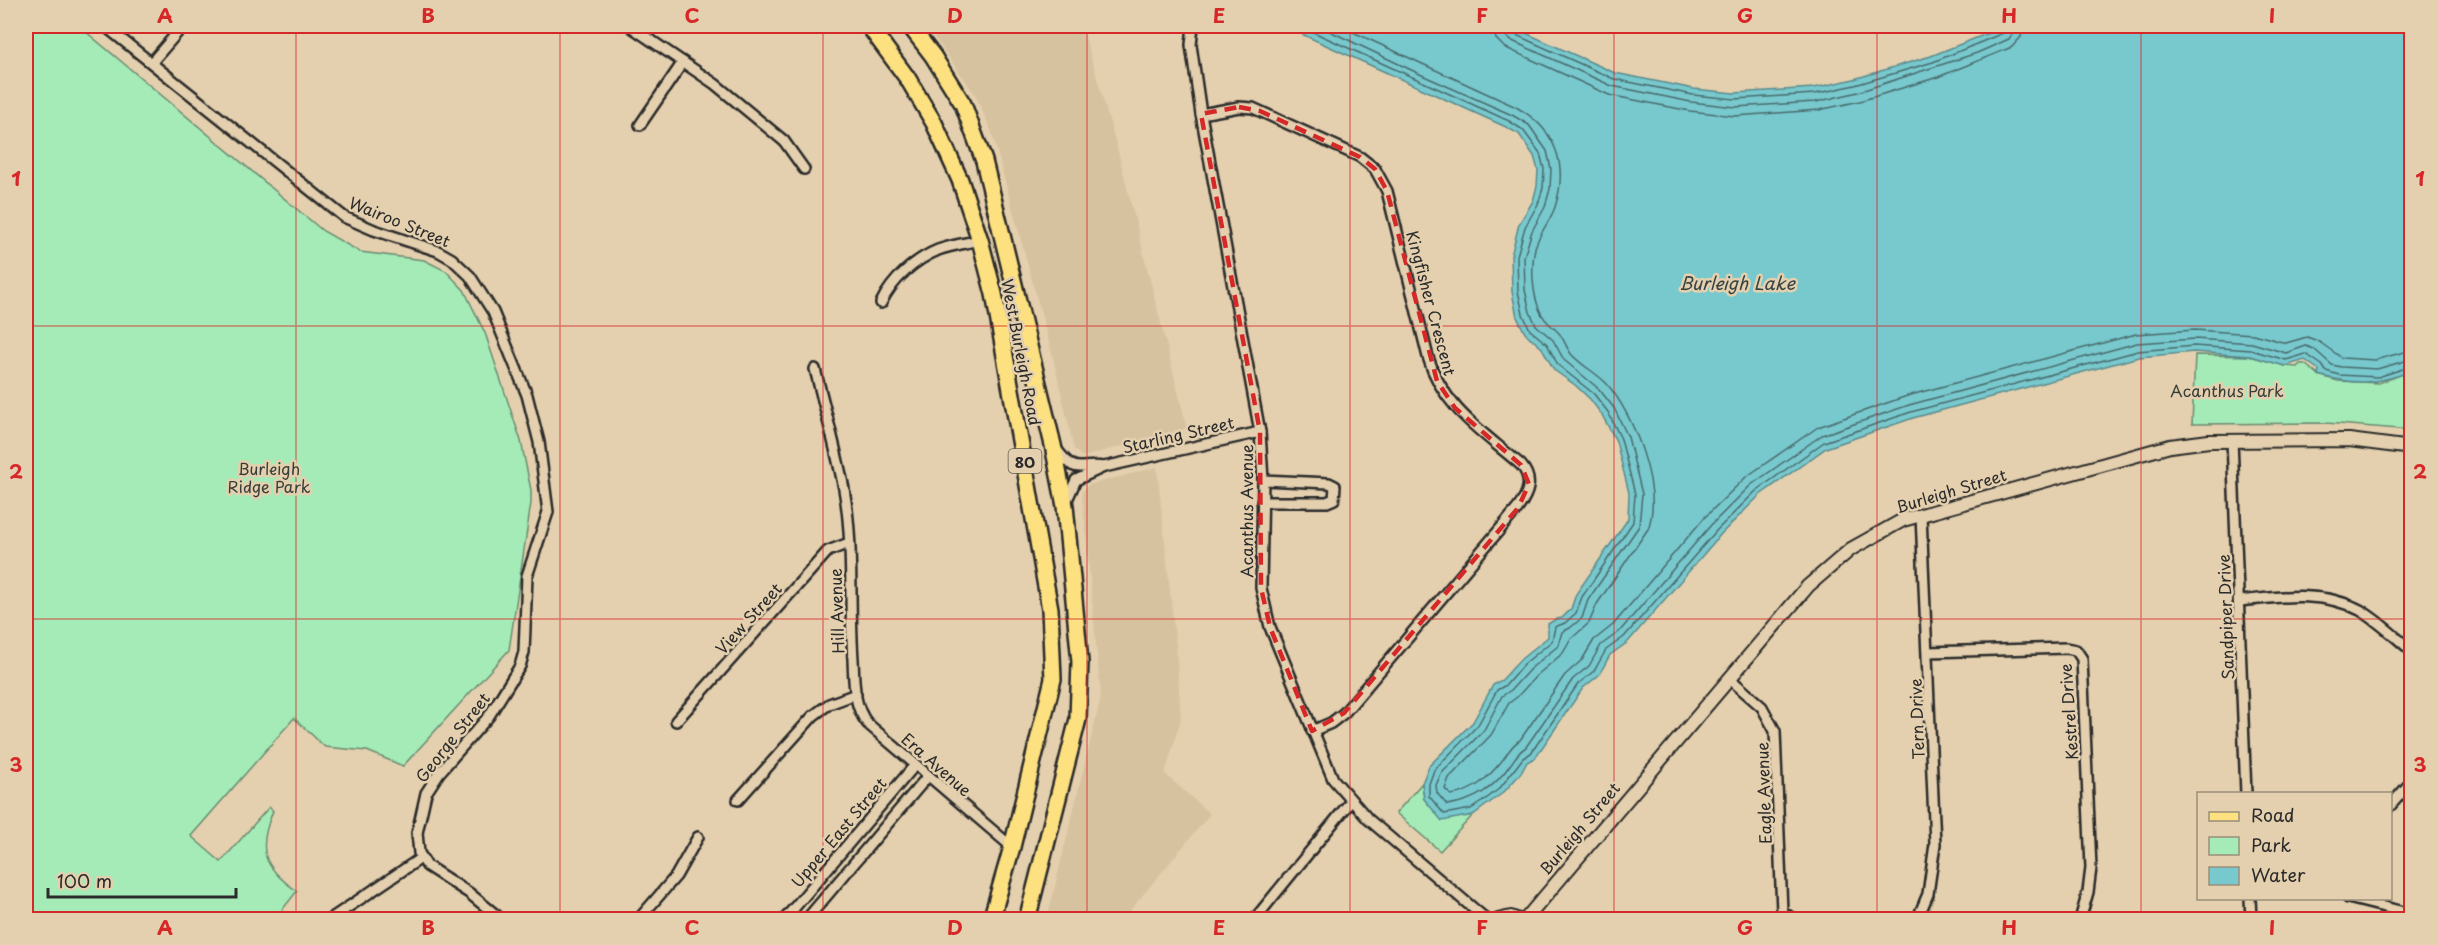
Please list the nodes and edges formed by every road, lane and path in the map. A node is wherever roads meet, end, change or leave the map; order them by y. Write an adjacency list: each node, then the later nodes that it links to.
1 (105, 26): 7 (street, Wairoo Street)
2 (183, 26): 7 (street)
3 (630, 26): 8 (street)
4 (869, 26): 12 (main road, West Burleigh Road / 80)
5 (910, 26): 17 (main road, West Burleigh Road / 80)
6 (1193, 26): 9 (street, Acanthus Avenue)
7 (152, 62): 24 (street, Wairoo Street)
8 (683, 62): 10 (street); 11 (street)
9 (1201, 114): 15 (street, Acanthus Avenue); 32 (street, Kingfisher Crescent)
10 (640, 125)
11 (804, 169)
12 (980, 240): 13 (street); 41 (main road, West Burleigh Road / 80)
13 (881, 303)
14 (815, 369): 25 (street, Hill Avenue)
15 (1260, 432): 19 (street, Starling Street); 20 (street, Acanthus Avenue)
16 (2232, 440): 18 (street, Burleigh Street); 23 (street, Burleigh Street); 26 (street, Sandpiper Drive)
17 (1053, 445): 19 (street, Starling Street); 22 (main road, West Burleigh Road / 80)
18 (2412, 448)
19 (1104, 467): 22 (street, Starling Street)
20 (1263, 480): 21 (street, Acanthus Avenue); 21 (street)
21 (1262, 502): 32 (street, Acanthus Avenue)
22 (1065, 506): 47 (main road, West Burleigh Road / 80)
23 (1921, 515): 28 (street, Tern Drive); 29 (street, Burleigh Street)
24 (543, 531): 42 (street, George Street)
25 (849, 543): 30 (street, Hill Avenue); 31 (street, View Street)
26 (2240, 601): 27 (street); 36 (street, Sandpiper Drive)
27 (2412, 651)
28 (1928, 652): 60 (street, Tern Drive); 61 (street, Kestrel Drive)
29 (1729, 678): 46 (street, Eagle Avenue); 58 (street, Burleigh Street)
30 (856, 694): 33 (street, Era Avenue); 37 (street)
31 (676, 722)
32 (1312, 731): 38 (street, Acanthus Avenue)
33 (915, 765): 34 (street, Era Avenue); 51 (street, Upper East Street)
34 (928, 776): 41 (street, Era Avenue); 52 (street, Upper East Street)
35 (2412, 781): 39 (street)
36 (2246, 792)
37 (738, 800)
38 (1351, 801): 54 (street); 55 (street, Acanthus Avenue)
39 (2392, 805)
40 (698, 837): 50 (street)
41 (1012, 847): 53 (main road, West Burleigh Road / 80)
42 (421, 858): 48 (street); 49 (street)
43 (2250, 900): 62 (street)
44 (2356, 900): 45 (street)
45 (2412, 914)
46 (1779, 916): 59 (street, Eagle Avenue)
47 (1027, 919)
48 (329, 920)
49 (502, 920)
50 (638, 920)
51 (784, 920)
52 (806, 920)
53 (991, 920)
54 (1254, 920)
55 (1487, 920)
56 (1498, 920): 57 (street)
57 (1519, 920)
58 (1525, 920)
59 (1795, 920)
60 (1917, 920)
61 (2080, 920)
62 (2251, 920)

